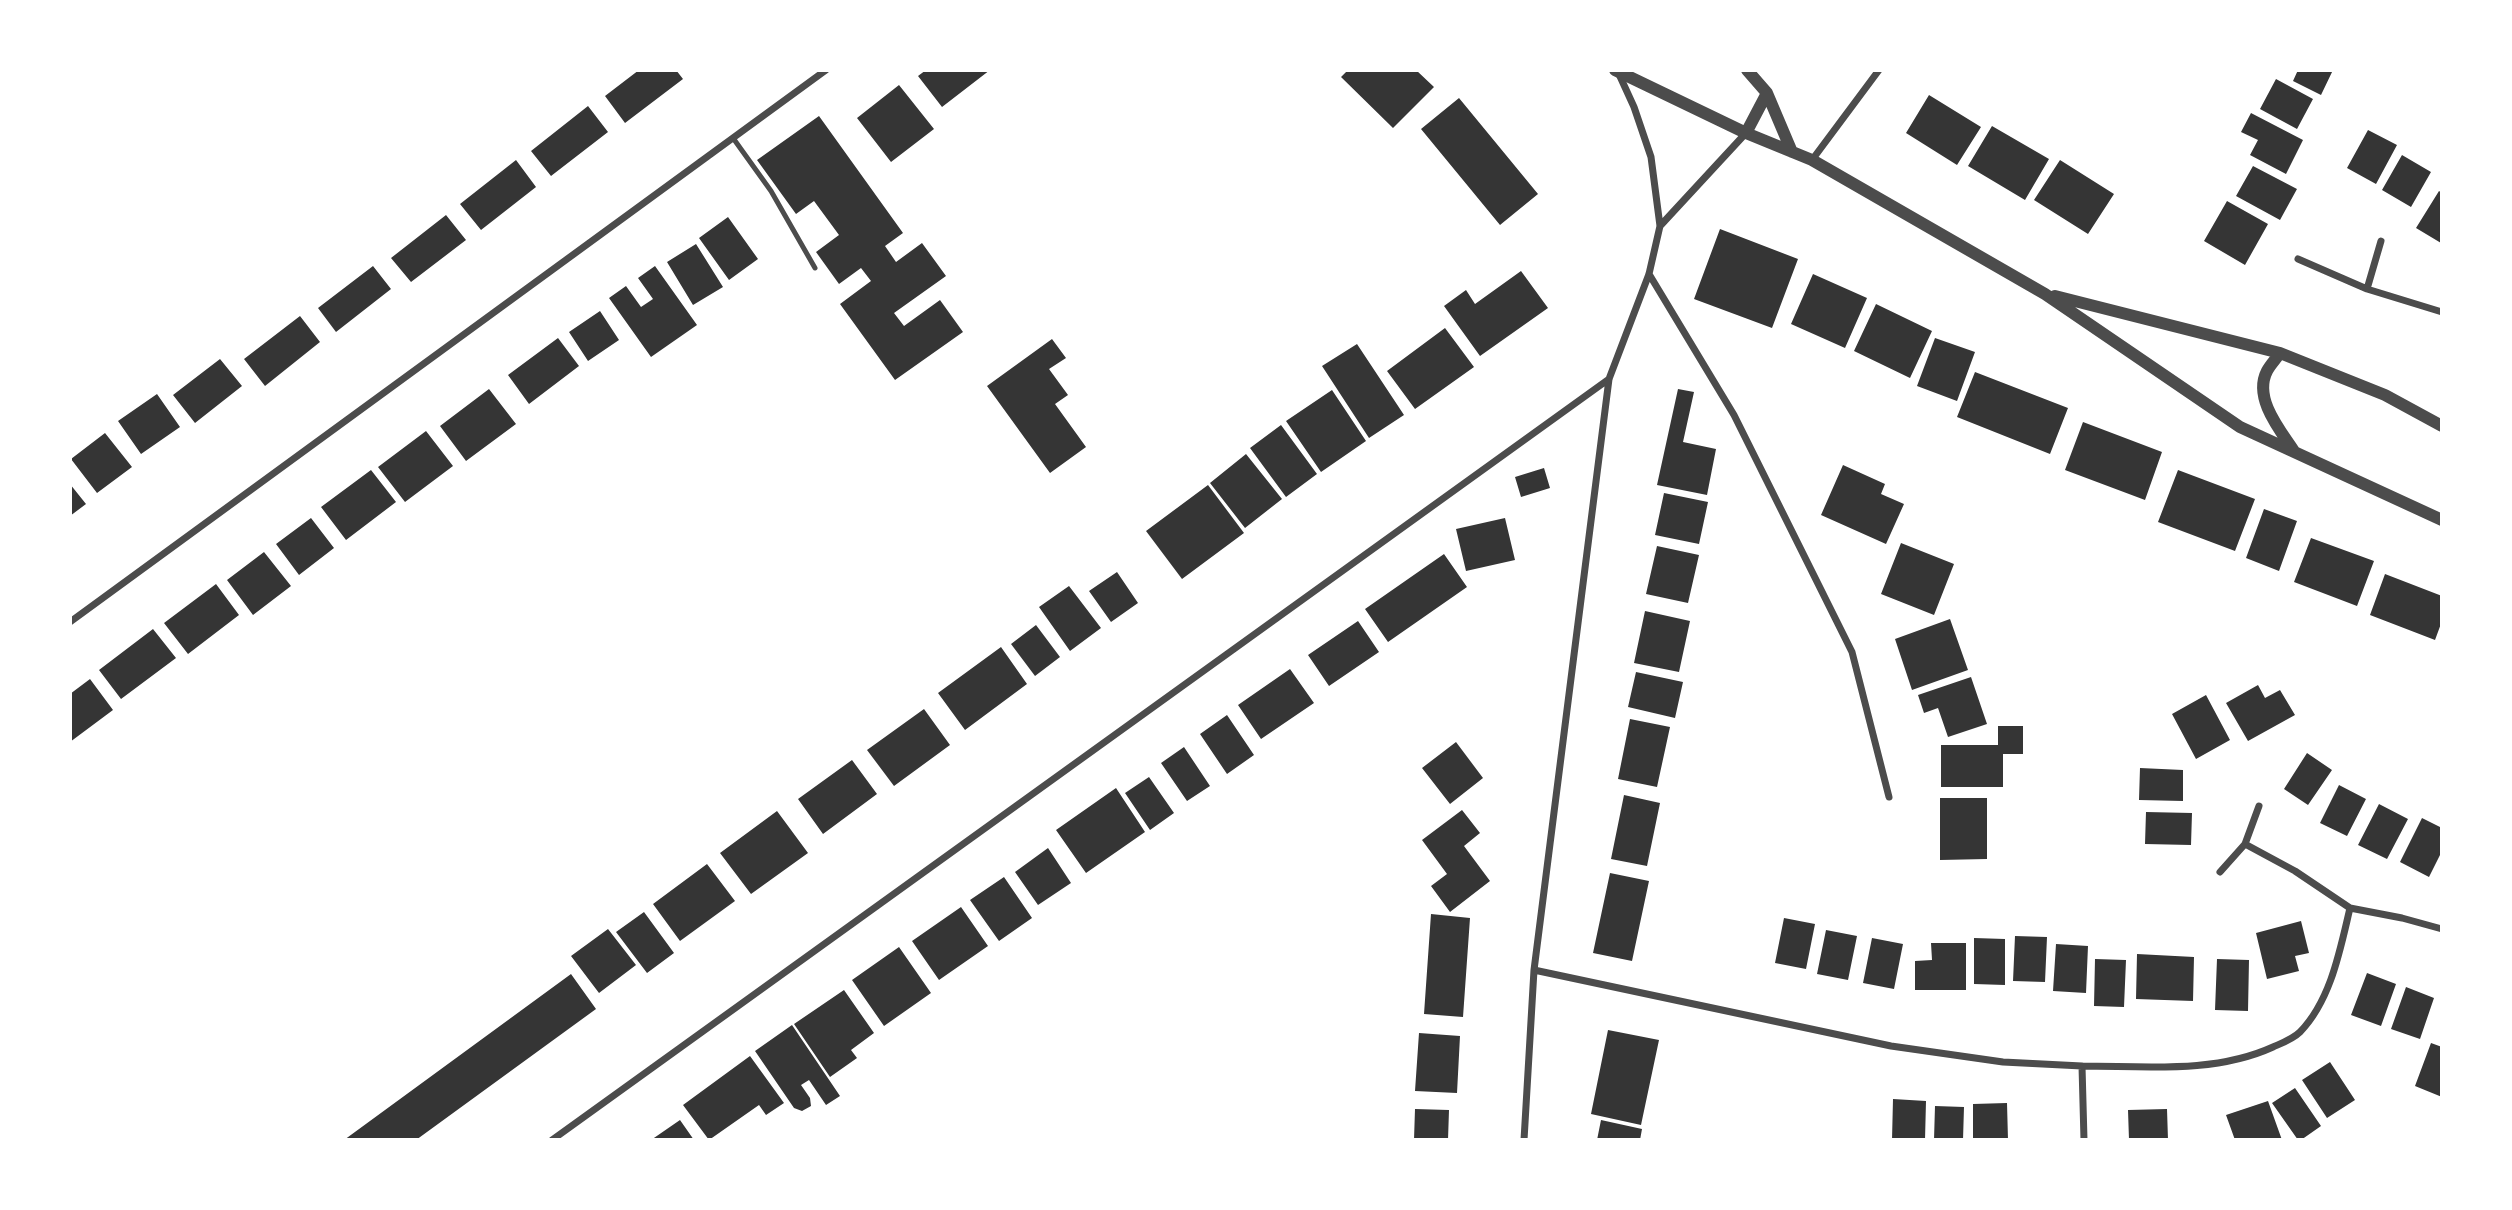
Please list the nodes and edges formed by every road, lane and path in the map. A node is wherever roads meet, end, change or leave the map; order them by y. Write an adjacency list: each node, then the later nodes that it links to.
1 (826, 70): 7 (street)
2 (1747, 70): 5 (street)
3 (1880, 70): 9 (street)
4 (1617, 71): 6 (street); 10 (street)
5 (1767, 93): 6 (street); 8 (street)
6 (1746, 133): 8 (street); 10 (street)
7 (733, 138): 13 (lane); 23 (street)
8 (1791, 152): 9 (street)
9 (1812, 160): 16 (street)
10 (1660, 226): 14 (street)
11 (2381, 241): 15 (street)
12 (2298, 259): 15 (street)
13 (816, 268)
14 (1649, 274): 19 (street); 24 (street)
15 (2367, 289): 17 (street)
16 (2045, 294): 18 (street); 21 (street)
17 (2442, 312)
18 (2280, 353): 20 (street); 21 (street)
19 (1609, 379): 30 (street); 32 (street)
20 (2442, 426)
21 (2294, 452): 22 (street)
22 (2442, 520)
23 (70, 622)
24 (1889, 797)
25 (2259, 806): 26 (street)
26 (2245, 844): 27 (street); 28 (street)
27 (2220, 872)
28 (2350, 908): 29 (street); 31 (street)
29 (2442, 929)
30 (1534, 970): 31 (street); 33 (street)
31 (2082, 1066): 34 (street)
32 (552, 1140)
33 (1524, 1140)
34 (2084, 1140)

